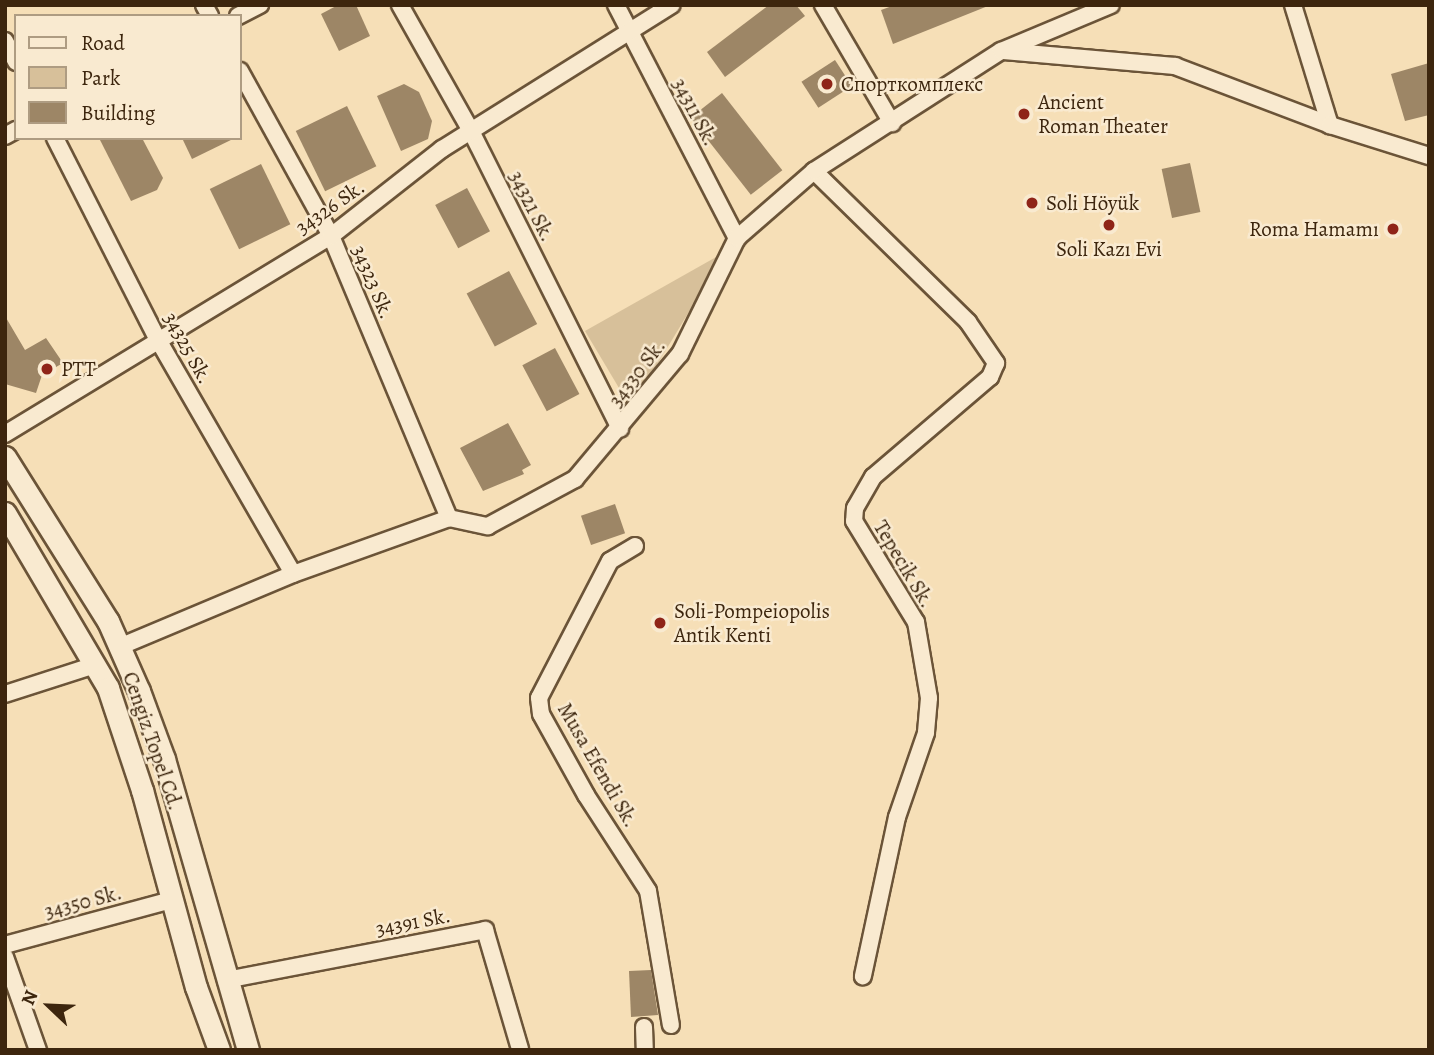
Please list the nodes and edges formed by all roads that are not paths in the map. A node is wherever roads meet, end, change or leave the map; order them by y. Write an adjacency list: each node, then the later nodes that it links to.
1 (260, 5): 8 (street)
2 (400, 5): 16 (street, 34321 Sk.)
3 (615, 5): 9 (street, 34311 Sk.)
4 (672, 5): 9 (street, 34326 Sk.)
5 (823, 5): 14 (street)
6 (1111, 5): 11 (street, 34330 Sk.)
7 (1293, 5): 15 (street)
8 (242, 14)
9 (629, 34): 16 (street, 34326 Sk.); 21 (street, 34311 Sk.)
10 (5, 41): 12 (street)
11 (1001, 51): 14 (street, 34330 Sk.); 15 (street)
12 (14, 58)
13 (242, 75): 20 (street, 34323 Sk.)
14 (892, 123): 19 (street, 34330 Sk.)
15 (1330, 125): 18 (street)
16 (471, 131): 20 (street, 34326 Sk.); 23 (street, 34321 Sk.)
17 (56, 140): 22 (street, 34325 Sk.)
18 (1429, 156)
19 (814, 172): 21 (street, 34330 Sk.); 36 (street, Tepecik Sk.)
20 (331, 236): 22 (street, 34326 Sk.); 27 (street, 34323 Sk.)
21 (737, 238): 23 (street, 34330 Sk.)
22 (157, 338): 24 (street, 34326 Sk.); 29 (street, 34325 Sk.)
23 (620, 429): 27 (street, 34330 Sk.)
24 (5, 434)
25 (5, 457): 30 (street, Cengiz Topel Cd.)
26 (5, 513): 31 (street, Cengiz Topel Cd.)
27 (449, 518): 29 (street)
28 (635, 546): 38 (street, Musa Efendi Sk.)
29 (293, 574): 30 (street)
30 (120, 646): 37 (street, Cengiz Topel Cd.)
31 (95, 665): 32 (street); 33 (street, Cengiz Topel Cd.)
32 (5, 694)
33 (172, 900): 34 (street, 34350 Sk.); 42 (street, Cengiz Topel Cd.)
34 (5, 945)
35 (5, 957): 41 (street)
36 (863, 976)
37 (226, 980): 40 (street, 34391 Sk.); 43 (street, Cengiz Topel Cd.)
38 (671, 1025)
39 (644, 1027): 44 (street)
40 (520, 1049)
41 (38, 1050)
42 (219, 1050)
43 (248, 1050)
44 (645, 1050)

